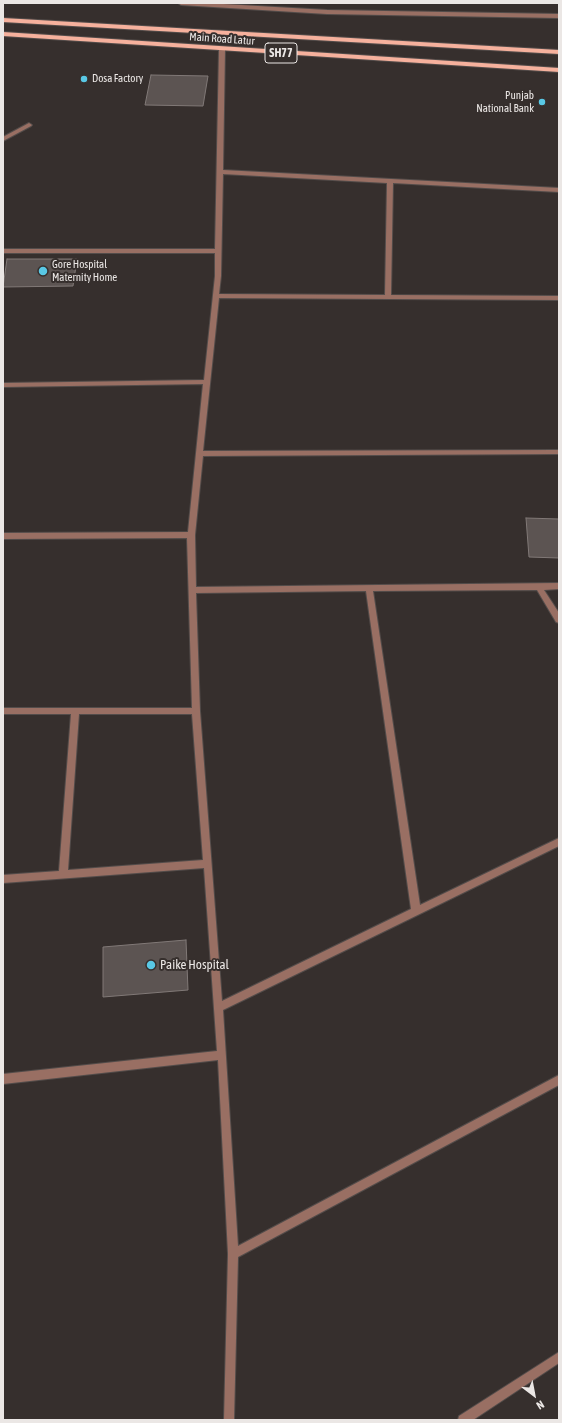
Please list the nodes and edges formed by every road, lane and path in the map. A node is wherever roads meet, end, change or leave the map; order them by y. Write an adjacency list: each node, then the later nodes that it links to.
1 (181, 3): 3 (street)
2 (284, 3): 3 (street)
3 (282, 9): 4 (street)
4 (559, 16)
5 (3, 20): 8 (main road, Main Road Latur / SH77)
6 (3, 34): 7 (main road, Main Road Latur / SH77)
7 (222, 49): 9 (main road, Main Road Latur / SH77); 12 (street)
8 (559, 52)
9 (559, 70)
10 (28, 125): 11 (street)
11 (3, 139)
12 (221, 172): 13 (street); 16 (street)
13 (390, 181): 14 (street); 18 (street)
14 (559, 190)
15 (3, 251): 16 (street)
16 (218, 251): 17 (street)
17 (216, 296): 18 (street); 20 (street)
18 (388, 297): 19 (street)
19 (559, 298)
20 (207, 382): 21 (street); 23 (street)
21 (3, 385)
22 (559, 452): 23 (street)
23 (200, 454): 24 (street)
24 (191, 535): 25 (street); 29 (street)
25 (3, 536)
26 (559, 586): 27 (street)
27 (539, 587): 28 (street); 30 (street)
28 (369, 589): 29 (street); 38 (street)
29 (193, 590): 33 (street)
30 (559, 620)
31 (3, 711): 32 (street)
32 (75, 711): 33 (street); 36 (street)
33 (196, 712): 35 (street)
34 (559, 842): 38 (street)
35 (208, 864): 36 (street); 39 (street)
36 (64, 875): 37 (street)
37 (3, 880)
38 (416, 911): 39 (street)
39 (219, 1007): 40 (street)
40 (222, 1055): 41 (street); 43 (street)
41 (3, 1079)
42 (559, 1080): 43 (street)
43 (233, 1254): 45 (street)
44 (559, 1357): 46 (street)
45 (229, 1420)
46 (462, 1420)

